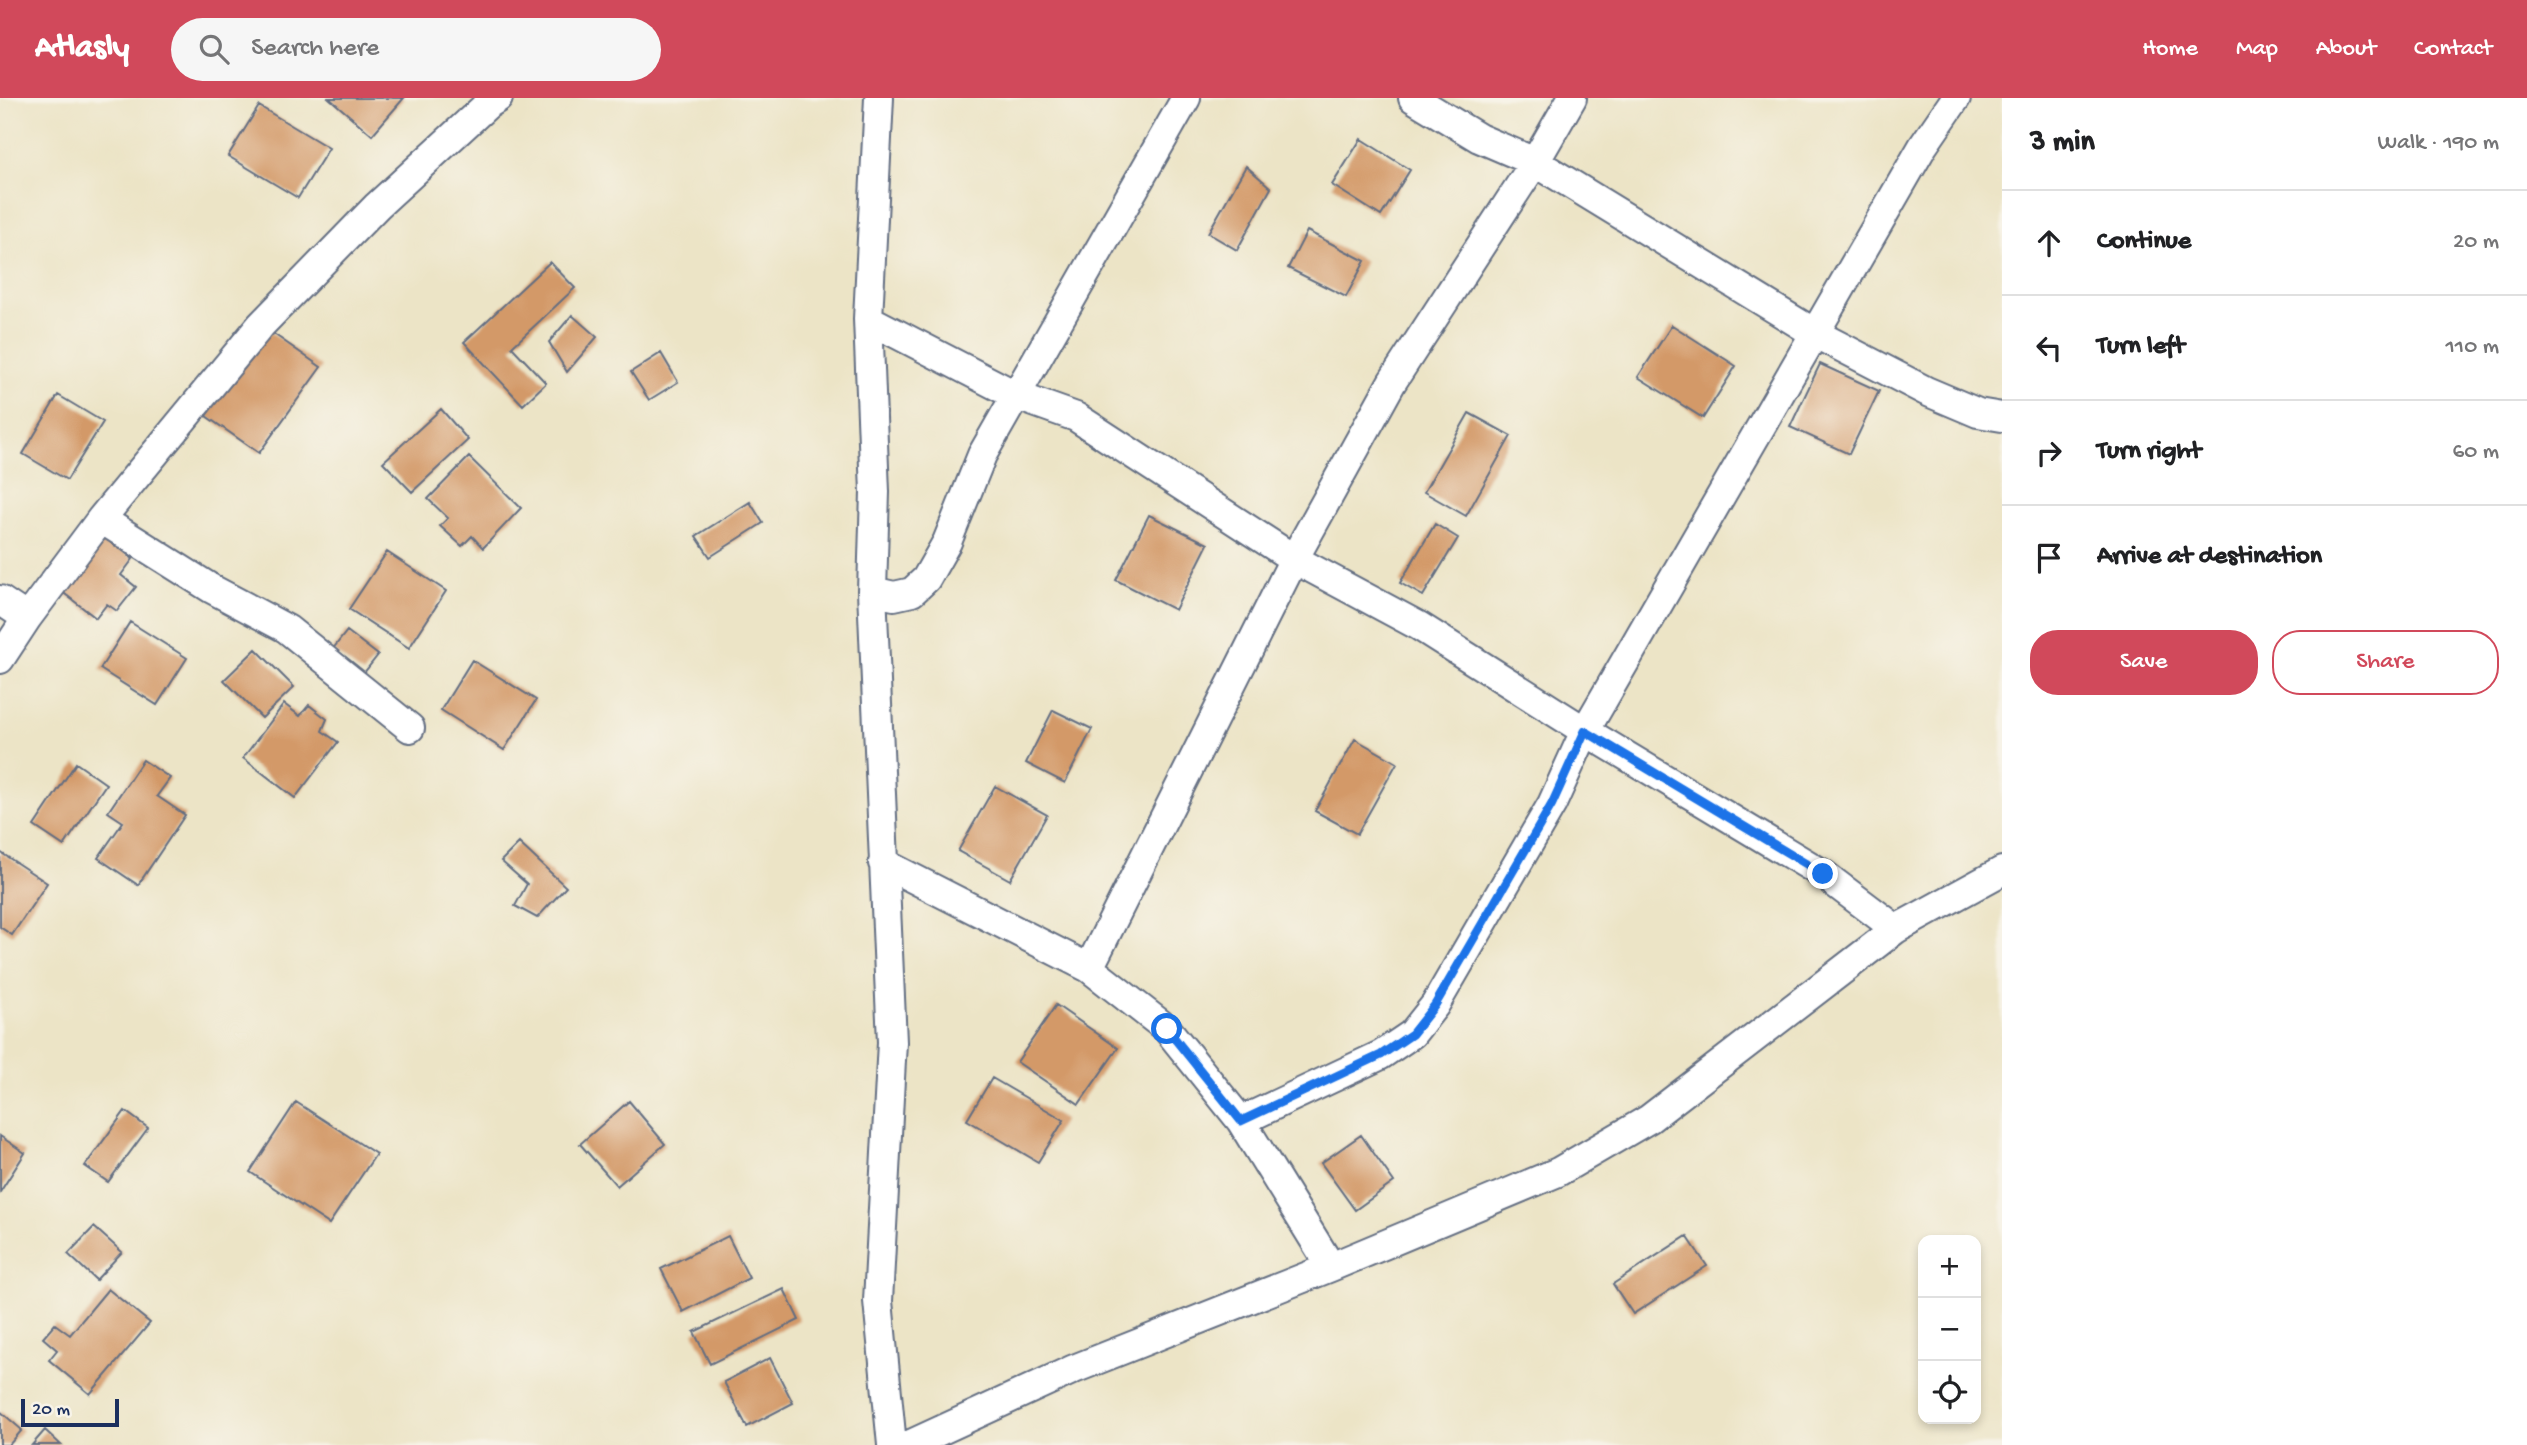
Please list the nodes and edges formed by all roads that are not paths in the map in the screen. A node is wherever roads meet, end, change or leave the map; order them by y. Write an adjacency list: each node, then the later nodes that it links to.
1 (498, 98): 12 (street)
2 (879, 98): 8 (street)
3 (1186, 98): 10 (street)
4 (1413, 98): 7 (street)
5 (1572, 98): 7 (street)
6 (1956, 98): 9 (street)
7 (1535, 162): 9 (street); 13 (street)
8 (868, 319): 10 (street); 14 (street)
9 (1816, 334): 11 (street); 19 (street)
10 (1017, 396): 13 (street); 14 (street)
11 (2002, 417)
12 (101, 519): 16 (street); 18 (street)
13 (1294, 559): 19 (street); 23 (street)
14 (872, 591): 20 (street)
15 (0, 600): 16 (street)
16 (27, 618): 17 (street)
17 (0, 659)
18 (410, 728)
19 (1585, 731): 22 (street); 24 (street)
20 (884, 863): 23 (street); 26 (street)
21 (2002, 871): 22 (street)
22 (1896, 929): 25 (street)
23 (1089, 968): 24 (street)
24 (1241, 1121): 25 (street)
25 (1331, 1266): 27 (street)
26 (892, 1445)
27 (909, 1445)

